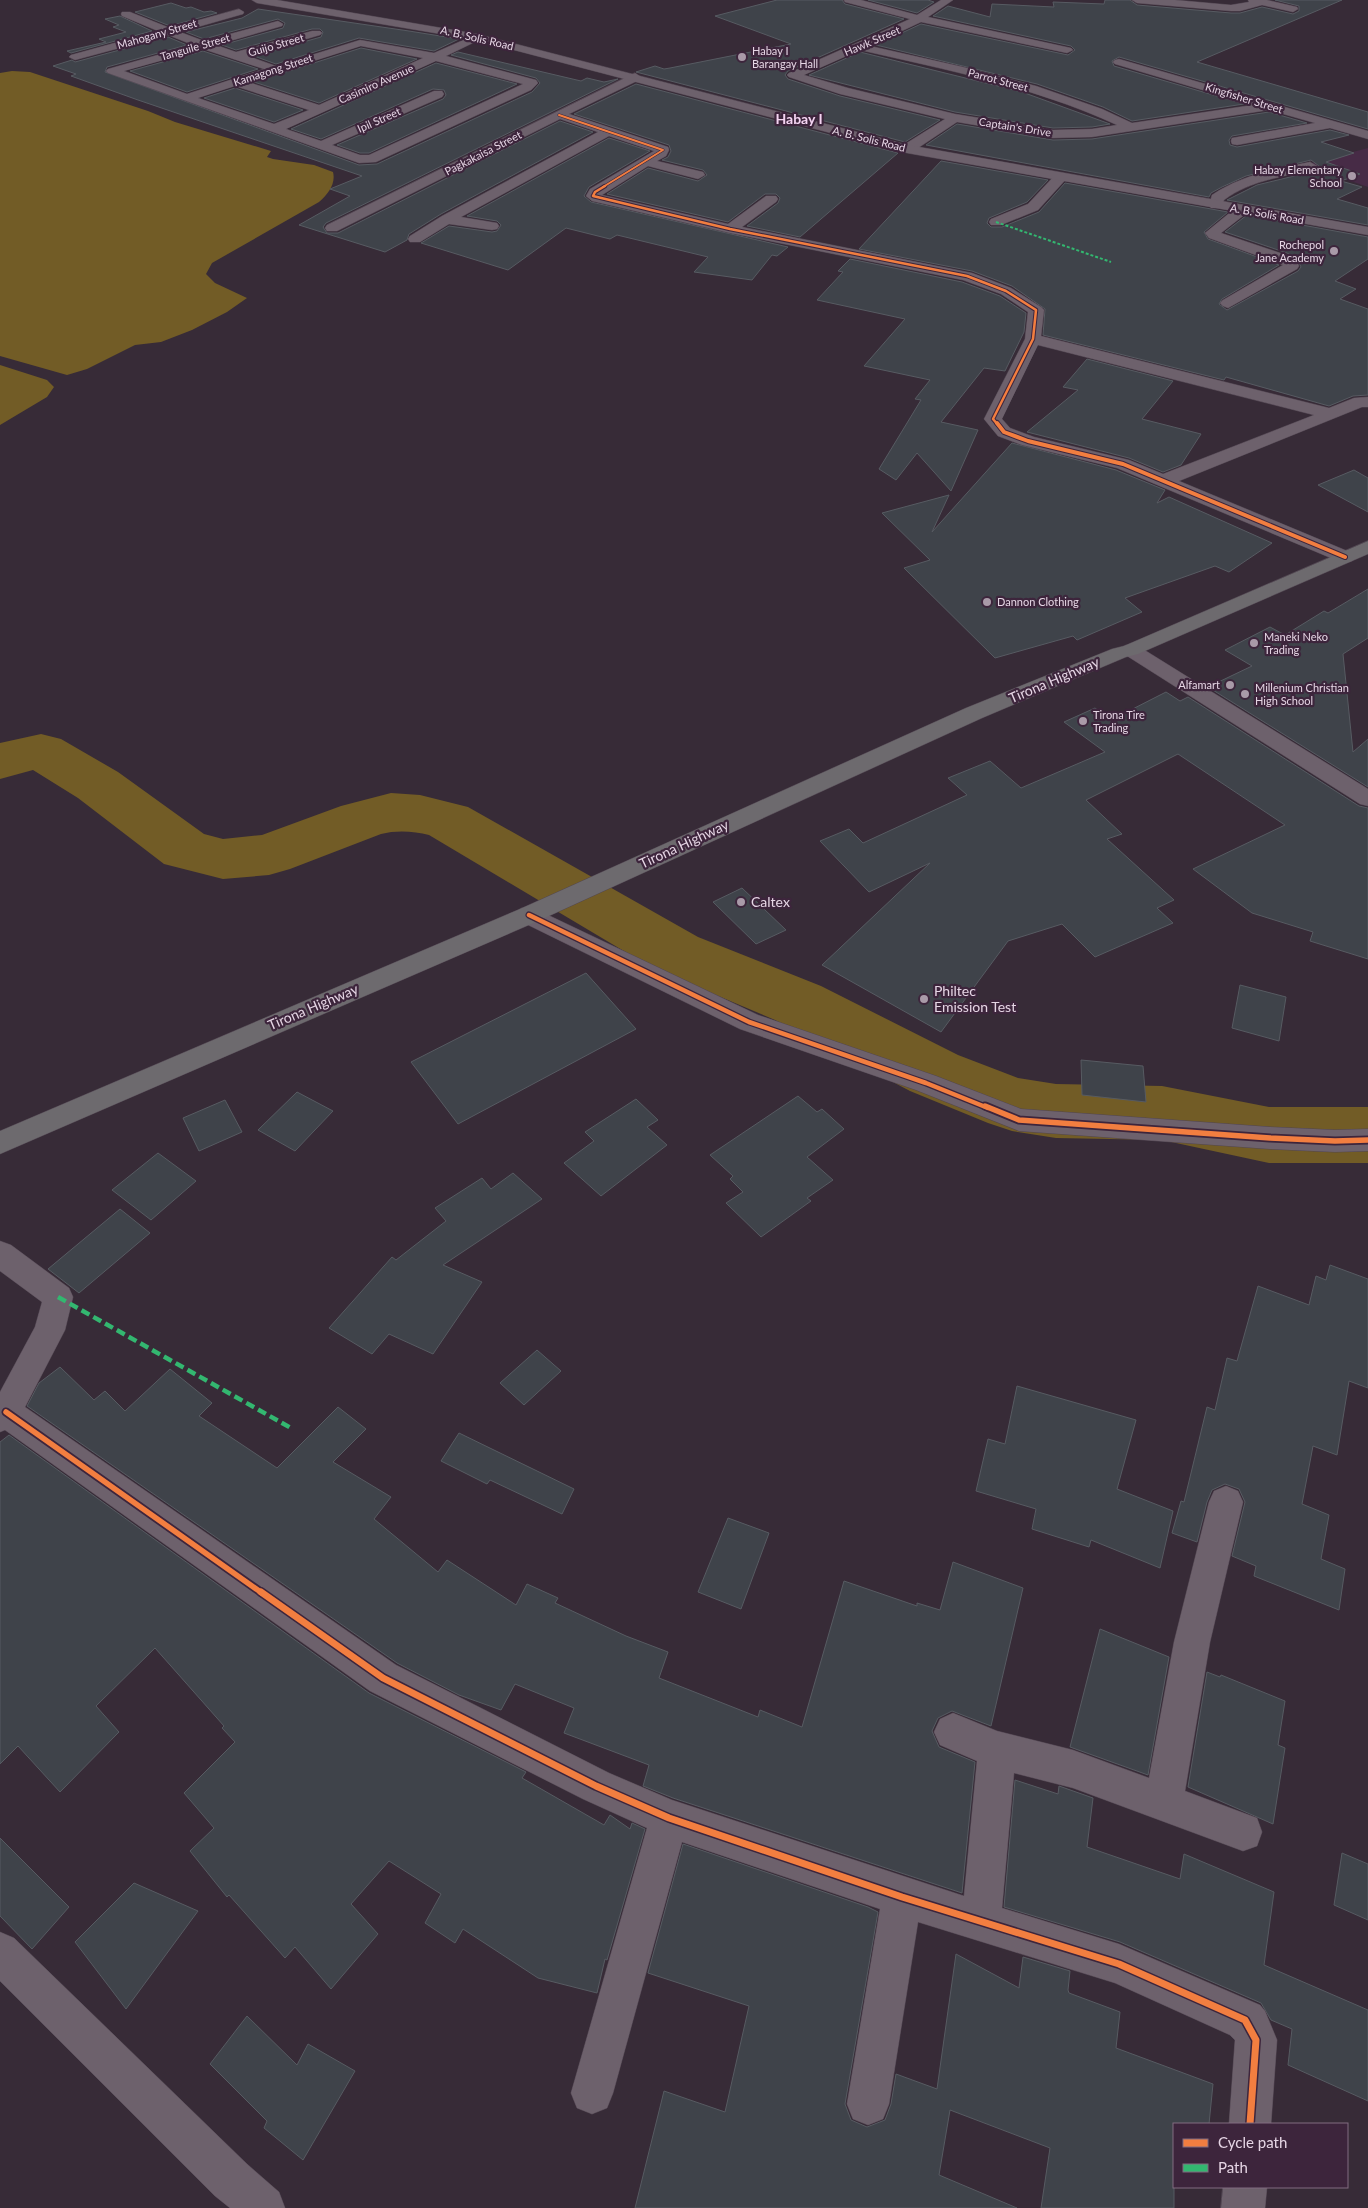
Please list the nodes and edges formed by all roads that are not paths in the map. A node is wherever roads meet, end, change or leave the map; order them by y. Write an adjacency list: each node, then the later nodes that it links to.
1 (257, 0): 15 (street, A. B. Solis Road)
2 (849, 0): 11 (street)
3 (948, 0): 11 (street, Hawk Street)
4 (1136, 0): 5 (street)
5 (1257, 1): 6 (street)
6 (1292, 9)
7 (239, 12): 13 (street, Mahogany Street)
8 (126, 14): 10 (street)
9 (156, 14): 10 (street)
10 (138, 19): 13 (street)
11 (921, 19): 17 (street, Hawk Street); 18 (street)
12 (278, 24): 16 (street, Tanguile Street)
13 (166, 31): 16 (street); 20 (street, Mahogany Street)
14 (316, 33): 19 (street, Guijo Street)
15 (476, 38): 21 (street, Casimiro Avenue); 25 (street, A. B. Solis Road)
16 (200, 44): 19 (street); 28 (street, Tanguile Street)
17 (860, 47): 24 (street, Hawk Street); 34 (street, Parrot Street)
18 (1067, 50)
19 (236, 56): 23 (street)
20 (75, 57)
21 (435, 57): 23 (street, Kamagong Street); 30 (street, Casimiro Avenue); 39 (street)
22 (1119, 62): 29 (street, Kingfisher Street)
23 (274, 69): 26 (street, Kamagong Street)
24 (793, 74): 32 (street, Captain's Drive)
25 (634, 77): 31 (street, Pagkakaisa Street); 40 (street, A. B. Solis Road)
26 (235, 82): 28 (street, Kamagong Street); 30 (street)
27 (438, 94): 39 (street, Ipil Street)
28 (185, 98): 35 (street)
29 (1271, 106): 33 (street, Kingfisher Street); 34 (street, Captain's Drive)
30 (320, 109): 35 (street, Casimiro Avenue)
31 (559, 115): 36 (street); 51 (street, Pagkakaisa Street)
32 (955, 118): 34 (street, Captain's Drive); 40 (street)
33 (1332, 124): 37 (street, Kingfisher Street); 38 (street)
34 (1130, 127)
35 (274, 129): 39 (street)
36 (609, 131): 41 (street); 48 (street)
37 (1368, 135)
38 (1237, 141)
39 (320, 146)
40 (907, 148): 44 (street, A. B. Solis Road)
41 (646, 162): 43 (street); 52 (street)
42 (1310, 166): 46 (street)
43 (698, 175)
44 (1061, 177): 46 (street, A. B. Solis Road); 49 (street)
45 (771, 199): 52 (street)
46 (1216, 205): 47 (street, A. B. Solis Road)
47 (1244, 209): 53 (street, A. B. Solis Road); 55 (street)
48 (447, 219): 50 (street); 54 (street)
49 (996, 222)
50 (492, 226)
51 (332, 228)
52 (730, 229): 56 (street)
53 (1368, 230)
54 (416, 239)
55 (1228, 303)
56 (1033, 339): 58 (street); 59 (street)
57 (1368, 402): 58 (street)
58 (1332, 414): 59 (street)
59 (1163, 481): 60 (street)
60 (1361, 552): 61 (main road, Tirona Highway)
61 (1131, 650): 62 (street); 63 (main road, Tirona Highway)
62 (1368, 799)
63 (529, 915): 64 (street); 65 (main road, Tirona Highway)
64 (1368, 1140)
65 (0, 1143)
66 (0, 1254): 67 (street)
67 (3, 1414): 72 (street)
68 (1226, 1502): 71 (street)
69 (953, 1732): 70 (street)
70 (997, 1750): 71 (street); 75 (street)
71 (1164, 1803): 73 (street)
72 (670, 1818): 74 (street); 77 (street)
73 (1243, 1832)
74 (902, 1897): 75 (street); 78 (street)
75 (981, 1921): 79 (street)
76 (0, 1952): 81 (street)
77 (592, 2093)
78 (868, 2104)
79 (1250, 2123)
80 (1244, 2188): 82 (street)
81 (263, 2208)
82 (1243, 2208)

